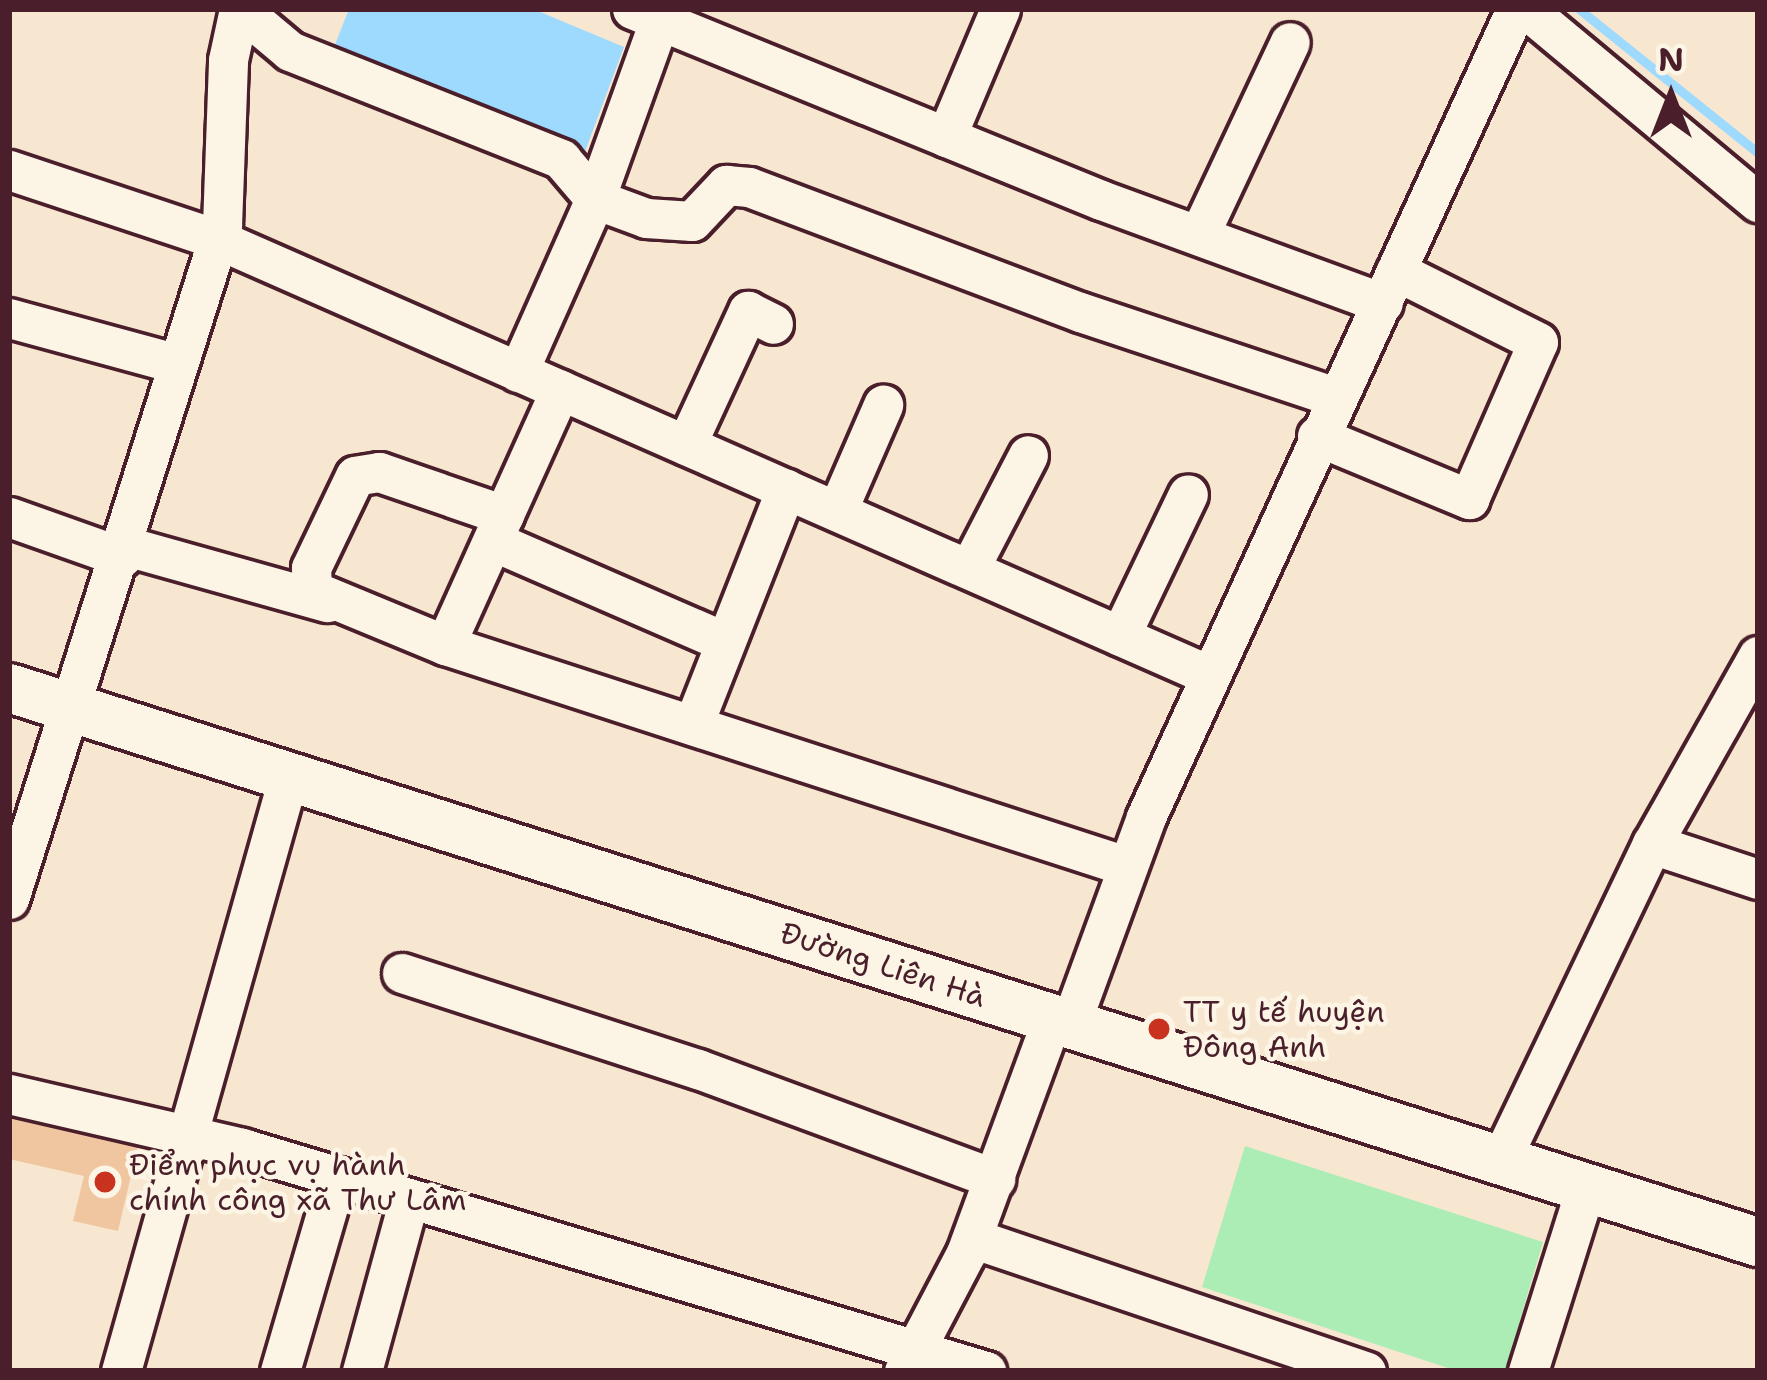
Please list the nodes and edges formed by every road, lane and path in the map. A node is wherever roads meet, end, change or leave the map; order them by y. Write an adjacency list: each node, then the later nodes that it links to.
1 (240, 9): 9 (street); 12 (street)
2 (1000, 9): 7 (street)
3 (1516, 9): 13 (street)
4 (1526, 9): 10 (street)
5 (645, 15): 7 (street); 9 (street)
6 (1290, 42): 11 (street)
7 (946, 137): 11 (street)
8 (9, 170): 12 (street)
9 (595, 199): 17 (street); 19 (street)
10 (1758, 202)
11 (1198, 236): 13 (street)
12 (217, 239): 16 (street); 17 (street)
13 (1389, 287): 19 (street); 21 (street)
14 (9, 318): 16 (street)
15 (773, 324): 22 (street)
16 (178, 364): 29 (street)
17 (518, 371): 18 (street)
18 (560, 390): 22 (street); 28 (street)
19 (1336, 397): 21 (street)
20 (883, 405): 26 (street)
21 (1317, 436): 36 (street)
22 (686, 445): 24 (street)
23 (1028, 455): 30 (street)
24 (786, 489): 26 (street); 33 (street)
25 (1188, 494): 32 (street)
26 (836, 511): 30 (street)
27 (9, 517): 29 (street)
28 (499, 528): 31 (street); 33 (street); 34 (street)
29 (124, 552): 31 (street); 38 (street)
30 (969, 569): 32 (street)
31 (327, 602): 34 (street)
32 (1120, 636): 36 (street)
33 (725, 642): 39 (street)
34 (445, 645): 39 (street)
35 (1758, 656): 41 (street)
36 (1209, 675): 42 (street)
37 (9, 688): 38 (main road, Đường Liên Hà)
38 (72, 707): 40 (main road, Đường Liên Hà); 44 (street)
39 (693, 725): 42 (street)
40 (289, 775): 46 (main road, Đường Liên Hà); 48 (street)
41 (1652, 844): 43 (street); 49 (street)
42 (1126, 866): 46 (street)
43 (1758, 879)
44 (9, 899)
45 (402, 973): 51 (street)
46 (1061, 1022): 49 (main road, Đường Liên Hà); 51 (street)
47 (9, 1094): 48 (street)
48 (183, 1135): 50 (street); 57 (street)
49 (1500, 1161): 52 (main road, Đường Liên Hà)
50 (336, 1179): 53 (street); 58 (street)
51 (995, 1179): 54 (street)
52 (1586, 1187): 55 (main road, Đường Liên Hà); 62 (street)
53 (409, 1199): 56 (street); 59 (street)
54 (971, 1238): 56 (street); 61 (street)
55 (1758, 1242)
56 (909, 1361): 60 (street)
57 (121, 1371)
58 (280, 1371)
59 (362, 1371)
60 (986, 1371)
61 (1366, 1371)
62 (1528, 1371)

